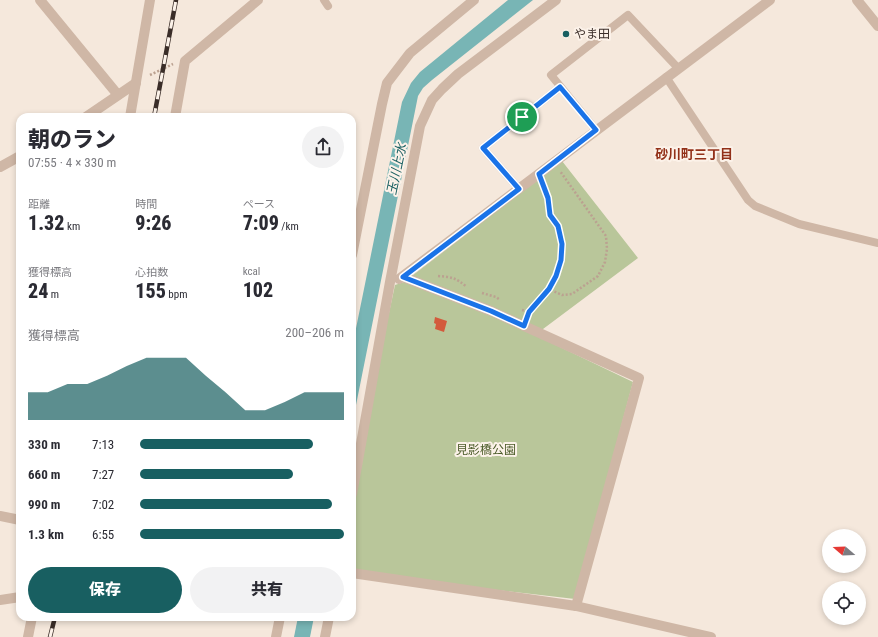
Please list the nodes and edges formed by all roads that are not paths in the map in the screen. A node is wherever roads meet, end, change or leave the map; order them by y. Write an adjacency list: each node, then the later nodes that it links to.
1 (40, 0): 13 (street)
2 (150, 0): 11 (street)
3 (258, 0): 16 (street)
4 (474, 0): 21 (street)
5 (556, 0): 24 (street)
6 (770, 0): 9 (street)
7 (857, 0): 8 (street)
8 (878, 26)
9 (678, 68): 10 (street); 12 (lane)
10 (666, 77): 17 (street); 22 (lane)
11 (136, 82): 13 (street); 15 (street)
12 (560, 87): 17 (lane); 20 (lane)
13 (118, 95): 14 (street)
14 (92, 113)
15 (131, 113)
16 (176, 113)
17 (596, 130): 20 (street)
18 (16, 158): 19 (street)
19 (0, 167)
20 (519, 189): 23 (street)
21 (356, 235)
22 (878, 243)
23 (403, 277): 24 (street); 31 (street)
24 (390, 282): 25 (street)
25 (356, 472)
26 (0, 516): 27 (street)
27 (16, 519)
28 (356, 574): 31 (street)
29 (16, 598): 30 (street)
30 (0, 600)
31 (576, 606): 38 (street)
32 (31, 621): 35 (street)
33 (279, 621): 36 (street)
34 (328, 621): 37 (street)
35 (28, 637)
36 (276, 637)
37 (325, 637)
38 (711, 637)

